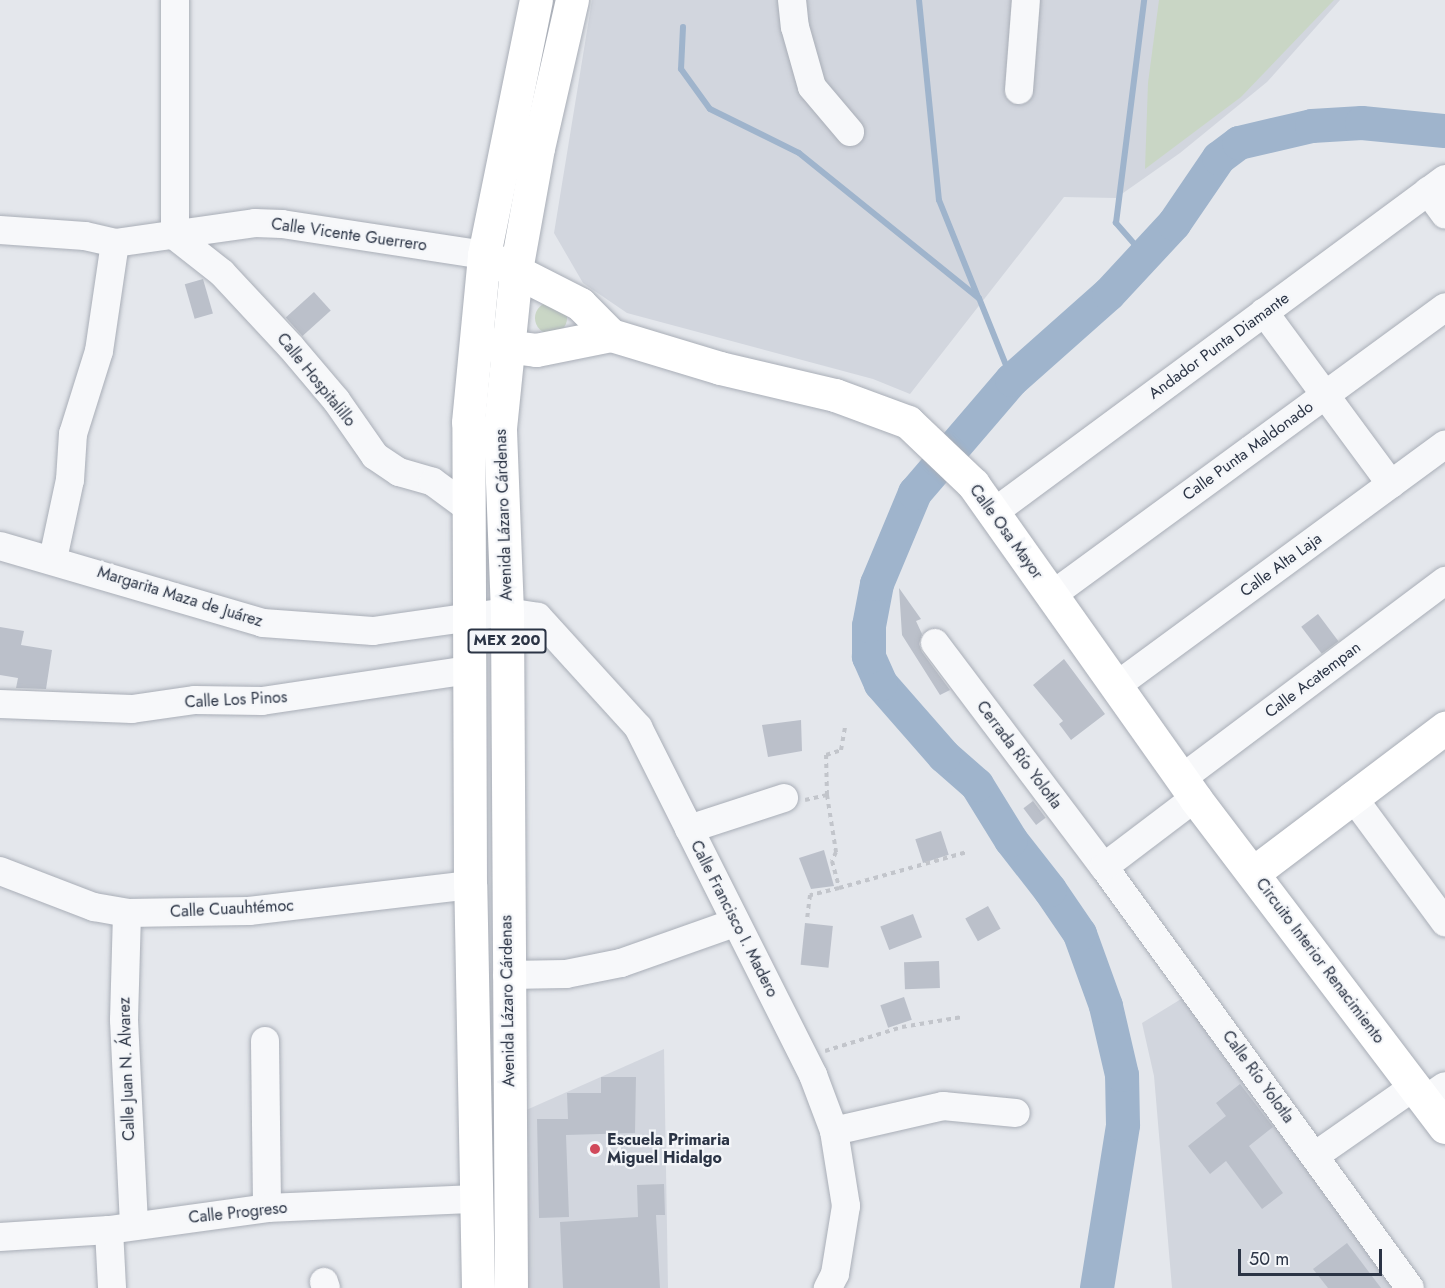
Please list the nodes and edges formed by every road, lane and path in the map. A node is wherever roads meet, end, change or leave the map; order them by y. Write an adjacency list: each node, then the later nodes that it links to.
1 (176, 0): 11 (street)
2 (536, 0): 13 (main road, Avenida Lázaro Cárdenas / MEX 200)
3 (572, 0): 14 (main road, Avenida Lázaro Cárdenas / MEX 200)
4 (792, 0): 7 (street)
5 (1026, 0): 6 (street)
6 (1019, 90)
7 (850, 132)
8 (1437, 185): 9 (street); 16 (street, Andador Punta Diamante)
9 (1445, 214)
10 (0, 230): 12 (street, Calle Vicente Guerrero)
11 (175, 236): 12 (street, Calle Vicente Guerrero); 13 (street, Calle Vicente Guerrero); 23 (street, Calle Hospitalillo)
12 (115, 243): 26 (street)
13 (484, 255): 14 (main road, Calle Osa Mayor); 18 (main road, Avenida Lázaro Cárdenas / MEX 200)
14 (516, 270): 17 (main road, Calle Osa Mayor); 19 (main road, Avenida Lázaro Cárdenas / MEX 200)
15 (1445, 307): 20 (street, Calle Punta Maldonado)
16 (1264, 312): 20 (street); 24 (street, Andador Punta Diamante)
17 (611, 335): 19 (main road, Calle Osa Mayor); 24 (main road, Calle Osa Mayor)
18 (476, 342): 19 (main road, Calle Osa Mayor); 23 (main road, Avenida Lázaro Cárdenas / MEX 200)
19 (510, 348): 29 (main road, Avenida Lázaro Cárdenas / MEX 200)
20 (1325, 395): 22 (street); 28 (street, Calle Punta Maldonado)
21 (1445, 444): 22 (street, Calle Alta Laja)
22 (1391, 484): 33 (street, Calle Alta Laja)
23 (467, 507): 30 (main road, Avenida Lázaro Cárdenas / MEX 200)
24 (993, 513): 28 (main road, Calle Osa Mayor)
25 (0, 546): 26 (street, Margarita Maza de Juárez)
26 (53, 559): 30 (street, Margarita Maza de Juárez)
27 (1445, 581): 37 (street, Calle Acatempan)
28 (1052, 595): 33 (main road, Calle Osa Mayor)
29 (507, 612): 30 (street, Margarita Maza de Juárez); 41 (street, Calle Francisco I. Madero); 52 (main road, Avenida Lázaro Cárdenas / MEX 200)
30 (470, 619): 32 (main road, Avenida Lázaro Cárdenas / MEX 200)
31 (935, 643): 43 (street, Cerrada Río Yolotla)
32 (470, 670): 34 (street, Calle Los Pinos); 46 (main road, Avenida Lázaro Cárdenas / MEX 200)
33 (1116, 686): 37 (main road, Calle Osa Mayor)
34 (0, 704)
35 (845, 727): 38 (path)
36 (1440, 740): 39 (main road, Circuito Interior Renacimiento)
37 (1188, 788): 43 (street, Calle Acatempan); 45 (main road, Calle Osa Mayor)
38 (827, 795): 40 (path); 47 (path)
39 (1352, 796): 45 (main road, Circuito Interior Renacimiento); 50 (street)
40 (784, 798): 41 (street)
41 (689, 829): 51 (street, Calle Francisco I. Madero)
42 (967, 852): 47 (path)
43 (1104, 867): 60 (street, Calle Río Yolotla)
44 (0, 870): 48 (street, Calle Cuauhtémoc)
45 (1253, 873): 56 (main road, Circuito Interior Renacimiento)
46 (470, 885): 48 (street, Calle Cuauhtémoc); 61 (main road, Avenida Lázaro Cárdenas / MEX 200)
47 (839, 888): 49 (path)
48 (127, 913): 63 (street, Calle Juan N. Álvarez)
49 (807, 919)
50 (1445, 922)
51 (734, 923): 52 (street); 55 (street, Calle Francisco I. Madero)
52 (507, 975): 67 (main road, Avenida Lázaro Cárdenas / MEX 200)
53 (962, 1017): 55 (path)
54 (265, 1041): 62 (street)
55 (806, 1061): 59 (street, Calle Francisco I. Madero)
56 (1429, 1091): 58 (main road, Circuito Interior Renacimiento); 60 (street)
57 (1016, 1113): 59 (street)
58 (1445, 1127)
59 (834, 1131): 68 (street, Calle Francisco I. Madero)
60 (1316, 1155): 69 (street, Calle Río Yolotla)
61 (476, 1199): 62 (street, Calle Progreso); 66 (main road, Avenida Lázaro Cárdenas / MEX 200)
62 (267, 1208): 63 (street, Calle Progreso)
63 (122, 1228): 64 (street, Calle Progreso); 65 (street, Calle Juan N. Álvarez)
64 (3, 1229)
65 (112, 1288)
66 (478, 1288)
67 (512, 1288)
68 (828, 1288)
69 (1410, 1288)

